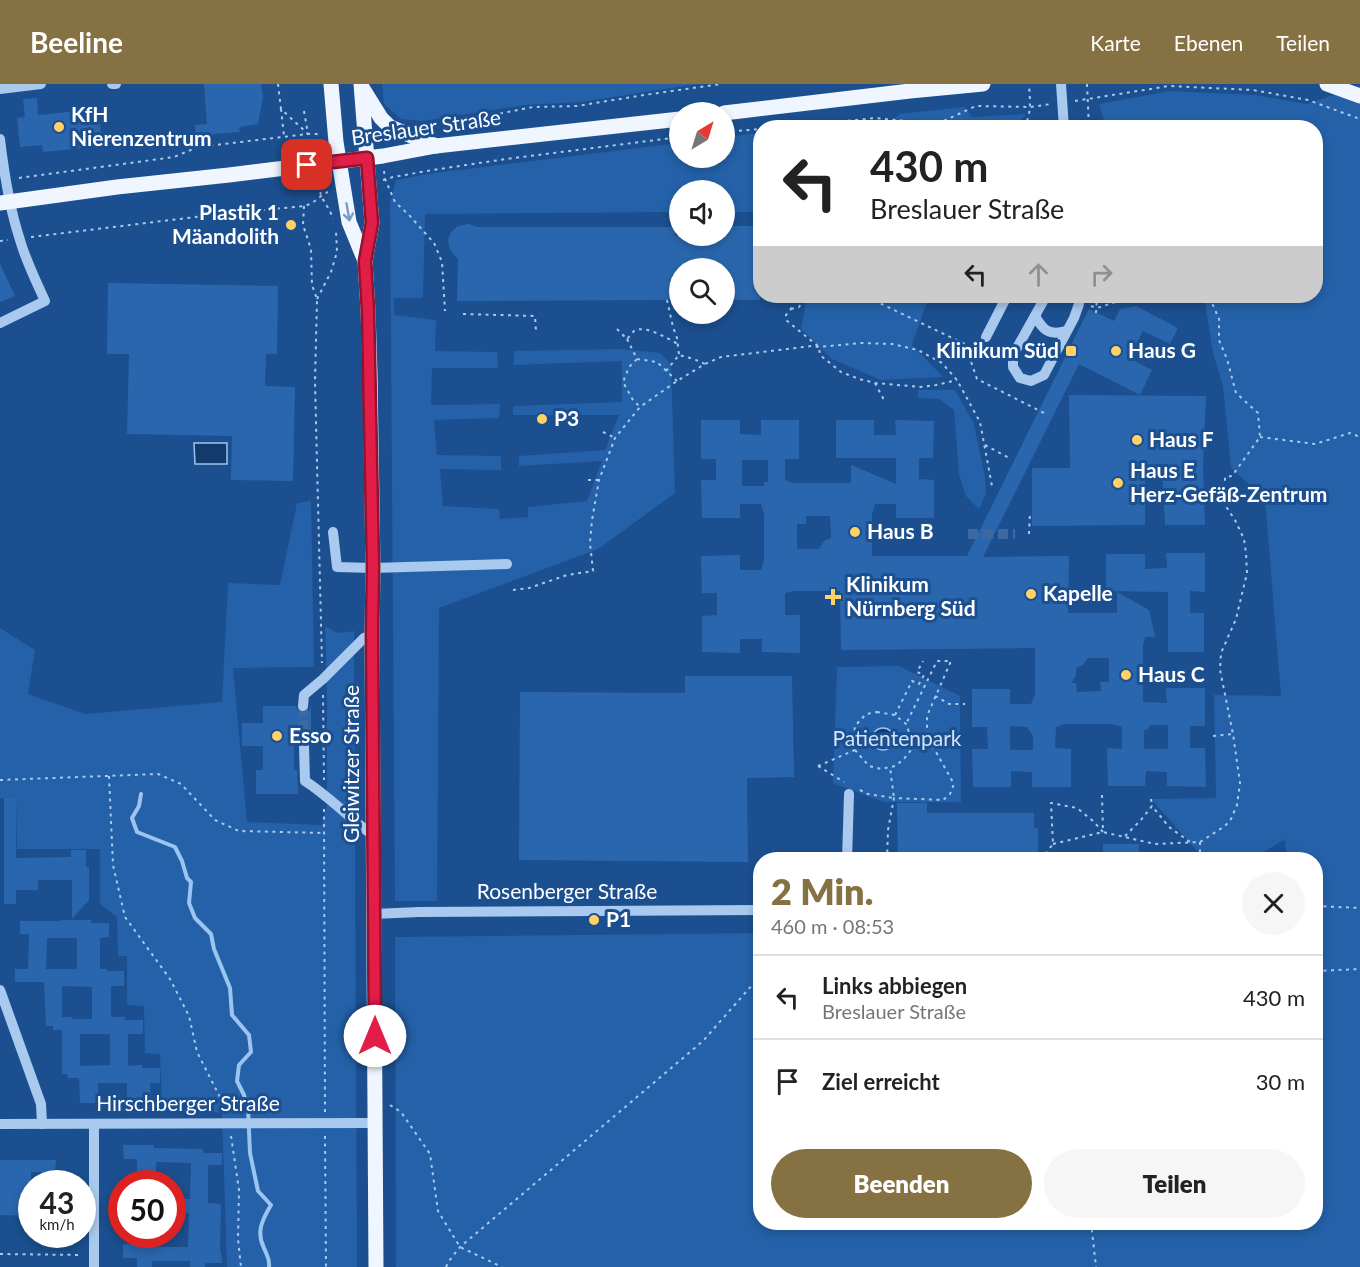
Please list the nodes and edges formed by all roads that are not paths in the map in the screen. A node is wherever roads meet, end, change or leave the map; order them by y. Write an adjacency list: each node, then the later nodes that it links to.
1 (41, 84): 7 (street)
2 (331, 84): 15 (main road, Gleiwitzer Straße)
3 (983, 84): 9 (main road)
4 (1061, 84): 11 (street)
5 (1327, 84): 8 (main road)
6 (361, 85): 13 (main road); 14 (main road, Gleiwitzer Straße)
7 (0, 89)
8 (1360, 96)
9 (735, 112)
10 (669, 120): 13 (main road, Breslauer Straße)
11 (1063, 120)
12 (0, 139): 16 (street)
13 (436, 146): 14 (main road, Breslauer Straße)
14 (367, 158): 15 (main road, Breslauer Straße); 17 (main road, Gleiwitzer Straße)
15 (339, 161): 16 (main road, Breslauer Straße); 17 (main road, Gleiwitzer Straße, one-way to 17)
16 (5, 203): 22 (street)
17 (365, 261): 27 (main road, Gleiwitzer Straße)
18 (1003, 303): 24 (street)
19 (1042, 303): 21 (street)
20 (1078, 303): 23 (street)
21 (1035, 316): 23 (street); 23 (street)
22 (0, 323)
23 (1066, 332)
24 (986, 337)
25 (333, 532): 27 (street)
26 (507, 564): 27 (street)
27 (373, 567): 28 (main road, Gleiwitzer Straße)
28 (372, 634): 29 (street); 32 (main road, Gleiwitzer Straße)
29 (303, 706)
30 (304, 746): 32 (street)
31 (850, 790): 33 (street)
32 (374, 836): 35 (main road, Gleiwitzer Straße)
33 (847, 852)
34 (753, 910): 35 (street, Rosenberger Straße)
35 (374, 914): 40 (main road, Gleiwitzer Straße)
36 (0, 990): 38 (street)
37 (0, 1124): 38 (street, Hirschberger Straße)
38 (42, 1124): 39 (street, Hirschberger Straße)
39 (94, 1124): 40 (street, Hirschberger Straße); 41 (street)
40 (376, 1124): 42 (main road, Gleiwitzer Straße)
41 (94, 1267)
42 (376, 1267)

